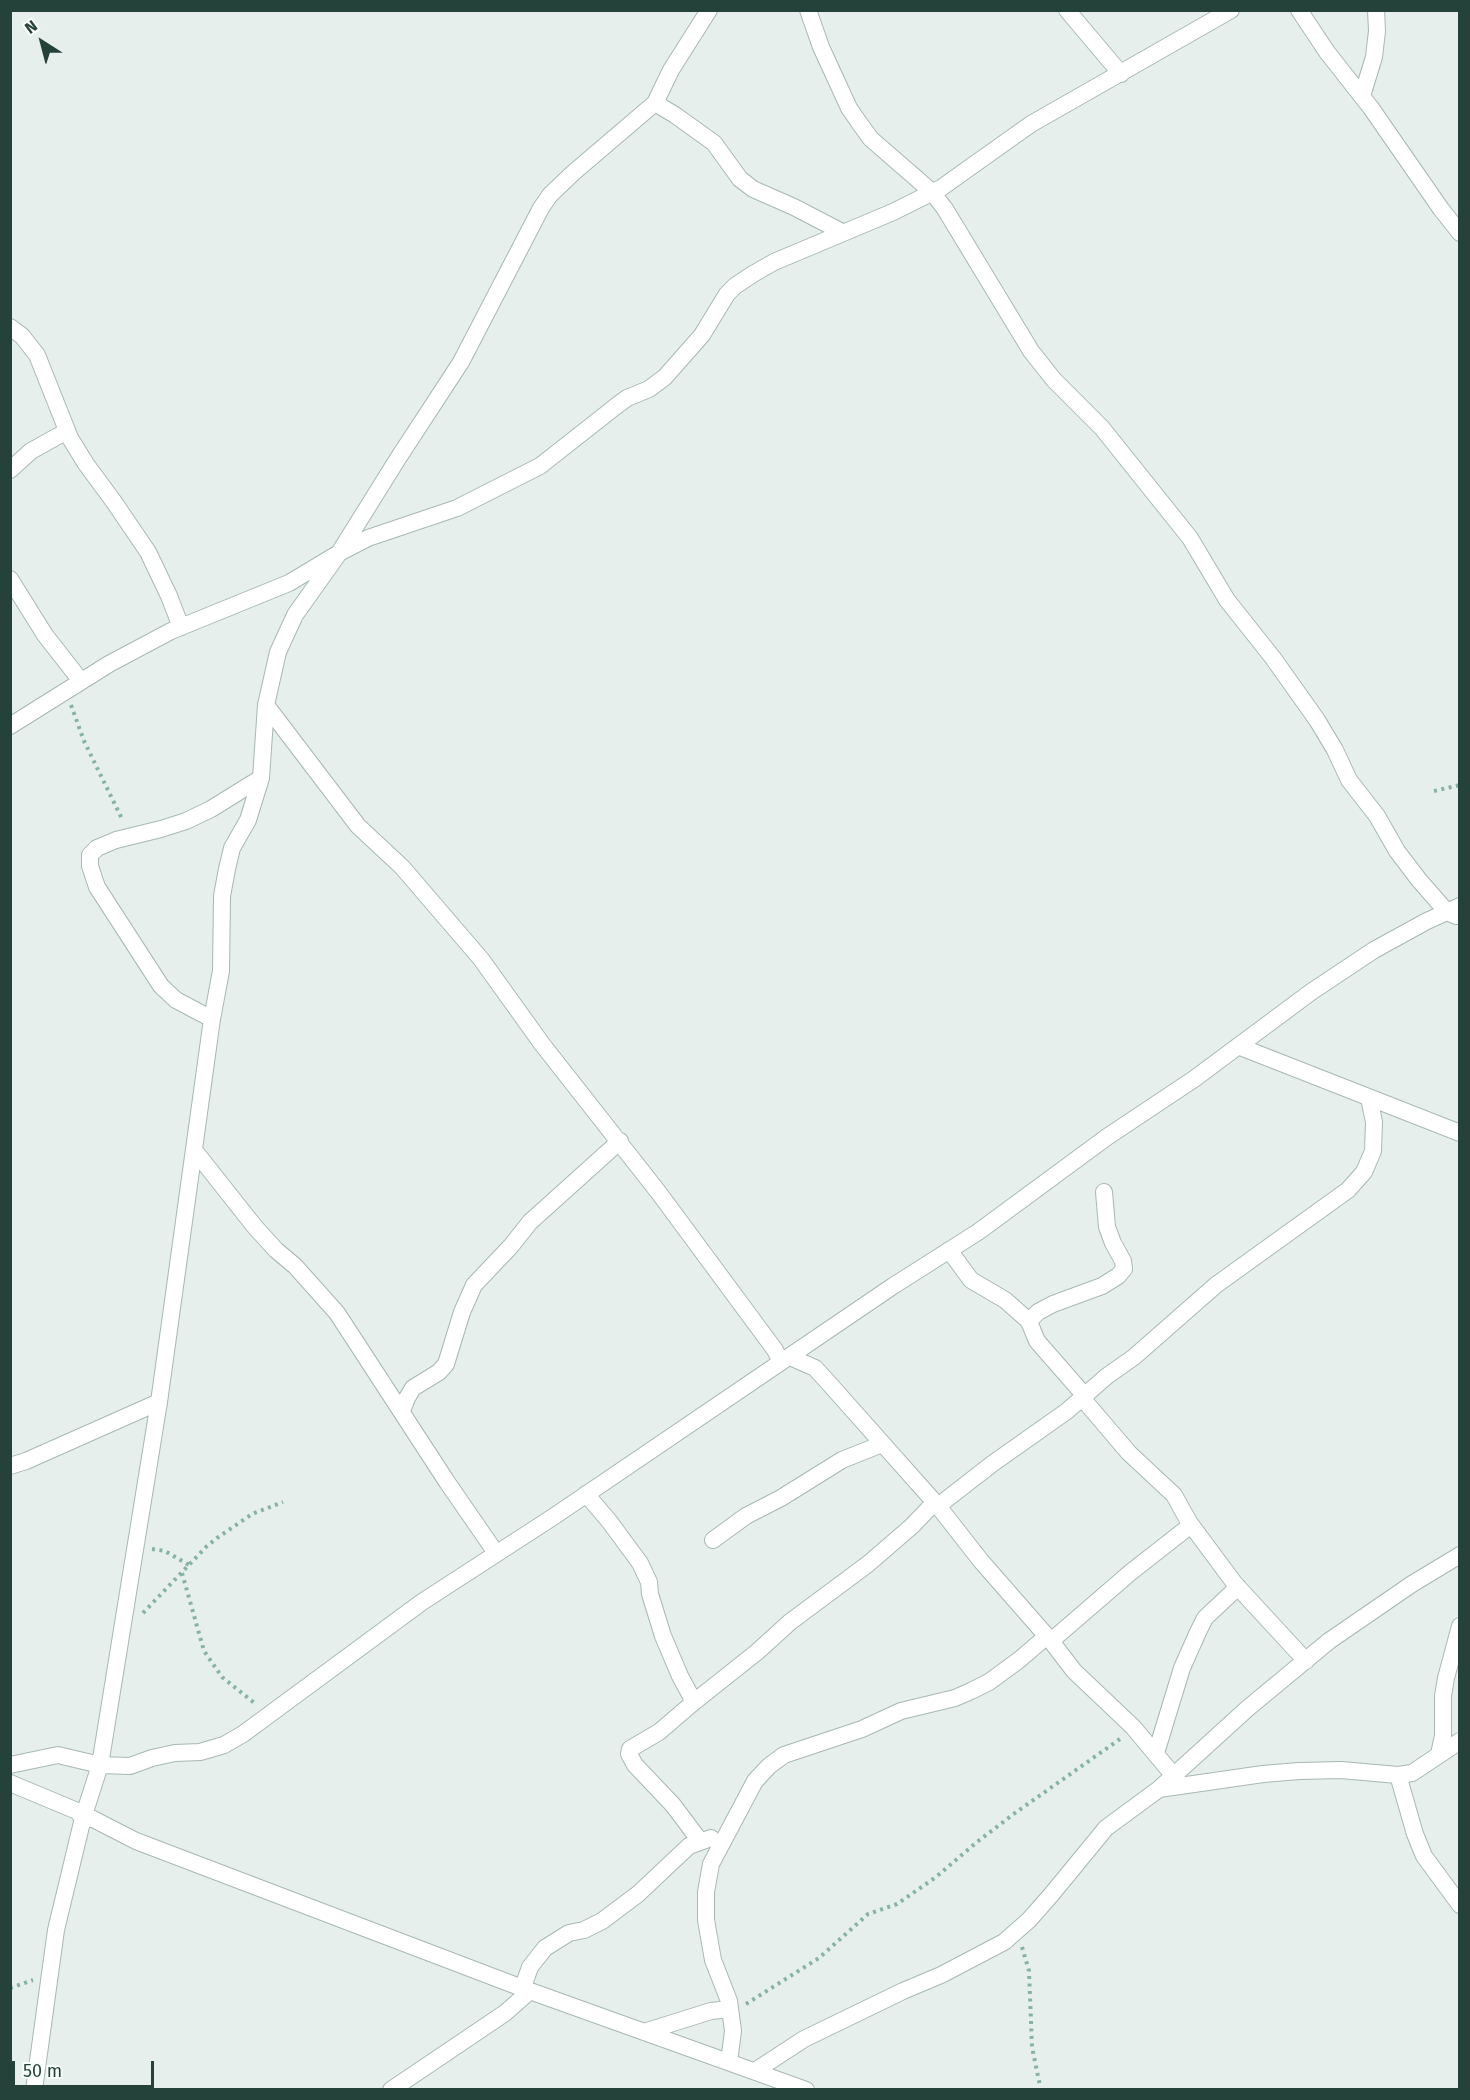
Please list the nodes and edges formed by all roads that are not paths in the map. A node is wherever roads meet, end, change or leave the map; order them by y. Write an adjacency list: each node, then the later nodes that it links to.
1 (709, 10): 9 (street)
2 (808, 10): 10 (street)
3 (1067, 10): 7 (street)
4 (1231, 10): 7 (street)
5 (1299, 10): 8 (street)
6 (1377, 10): 8 (street)
7 (1121, 74): 10 (street)
8 (1362, 96): 12 (street)
9 (655, 103): 11 (street); 16 (street)
10 (932, 192): 11 (street); 23 (street)
11 (842, 232): 16 (street)
12 (1460, 233)
13 (10, 327): 14 (street)
14 (67, 431): 15 (street); 18 (street)
15 (10, 470)
16 (339, 553): 18 (street); 20 (street)
17 (10, 579): 19 (street)
18 (181, 627): 19 (street)
19 (81, 681): 21 (street)
20 (266, 705): 22 (street); 28 (street)
21 (10, 726)
22 (261, 778): 24 (street); 24 (street)
23 (1455, 912): 25 (street)
24 (212, 1019): 29 (street)
25 (1238, 1046): 26 (street); 31 (street)
26 (1369, 1098): 27 (street); 34 (street)
27 (1460, 1132)
28 (620, 1141): 33 (street); 36 (street)
29 (194, 1150): 35 (street); 36 (street)
30 (1104, 1192): 32 (street)
31 (949, 1250): 32 (street); 33 (street)
32 (1030, 1322): 34 (street)
33 (786, 1360): 37 (street); 39 (street)
34 (1083, 1397): 40 (street); 41 (street)
35 (159, 1402): 38 (street); 54 (street)
36 (402, 1411): 43 (street)
37 (882, 1444): 40 (street); 42 (street)
38 (10, 1466)
39 (586, 1494): 43 (street); 49 (street)
40 (936, 1504): 47 (street); 49 (street)
41 (1191, 1525): 45 (street); 47 (street)
42 (713, 1540)
43 (496, 1553): 54 (street)
44 (1460, 1555): 48 (street)
45 (1238, 1587): 48 (street); 51 (street)
46 (1460, 1626): 52 (street)
47 (1049, 1638): 51 (street); 60 (street)
48 (1306, 1661): 56 (street)
49 (694, 1702): 61 (street)
50 (1460, 1741): 52 (street)
51 (1156, 1753): 56 (street)
52 (1439, 1754): 55 (street)
53 (10, 1765): 54 (street)
54 (100, 1765): 59 (street)
55 (1398, 1775): 58 (street); 62 (street)
56 (1174, 1776): 58 (street)
57 (10, 1782): 59 (street)
58 (1159, 1789): 67 (street)
59 (83, 1818): 63 (street); 68 (street)
60 (726, 1834): 61 (street); 64 (street)
61 (700, 1841): 63 (street)
62 (1460, 1905)
63 (526, 1989): 65 (street); 69 (street)
64 (730, 2011): 65 (street); 66 (street)
65 (644, 2032): 66 (street)
66 (729, 2062): 67 (street)
67 (755, 2071): 70 (street)
68 (34, 2090)
69 (391, 2090)
70 (806, 2090)

